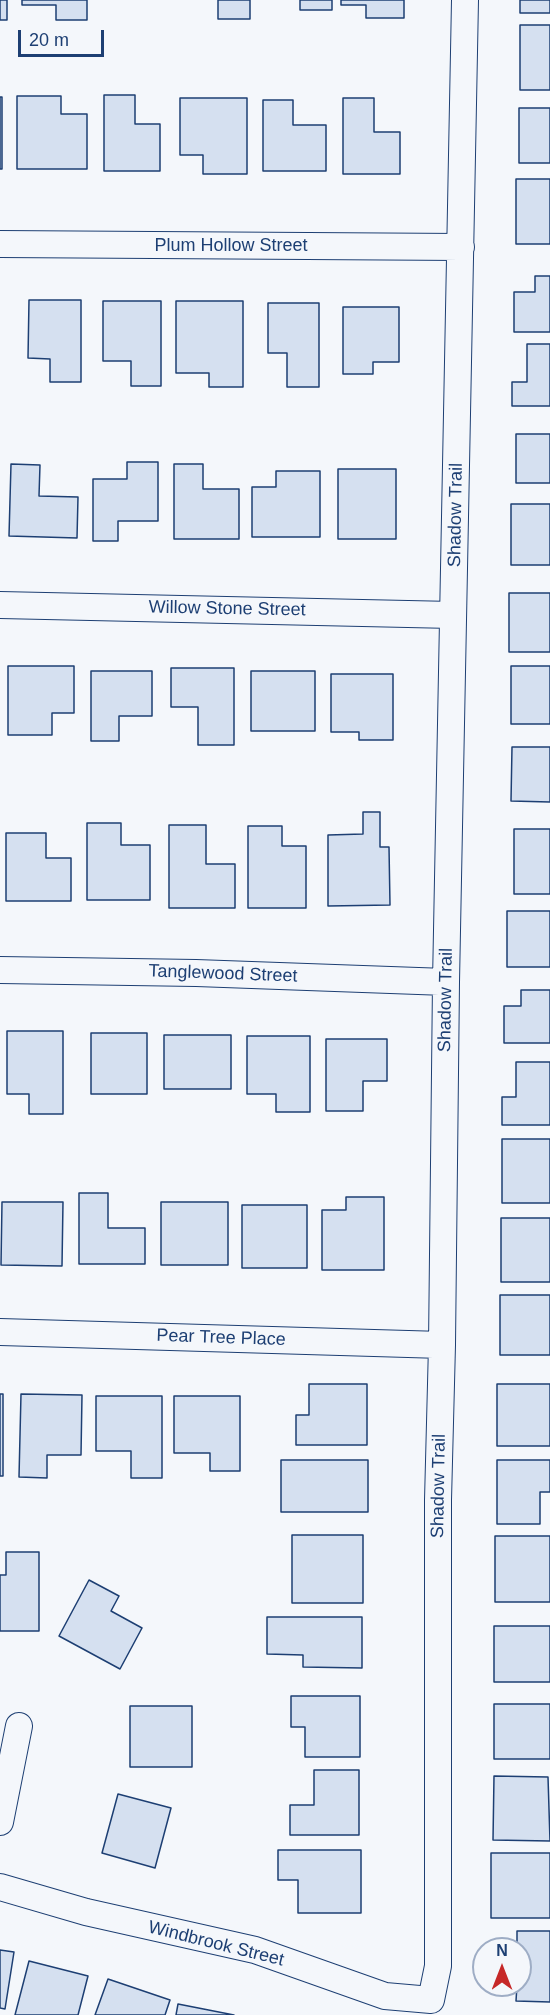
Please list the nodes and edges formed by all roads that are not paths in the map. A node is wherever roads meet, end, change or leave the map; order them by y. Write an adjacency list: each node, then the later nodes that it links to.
1 (465, 0): 3 (street, Shadow Trail)
2 (0, 244): 3 (street, Plum Hollow Street)
3 (461, 247): 5 (street, Shadow Trail)
4 (0, 605): 5 (street, Willow Stone Street)
5 (453, 615): 7 (street, Shadow Trail)
6 (0, 970): 7 (street, Tanglewood Street)
7 (446, 982): 9 (street, Shadow Trail)
8 (0, 1332): 9 (street, Pear Tree Place)
9 (442, 1345): 13 (street, Shadow Trail)
10 (19, 1726): 11 (street)
11 (0, 1822)
12 (0, 1887): 13 (street, Windbrook Street)
13 (430, 2000)

